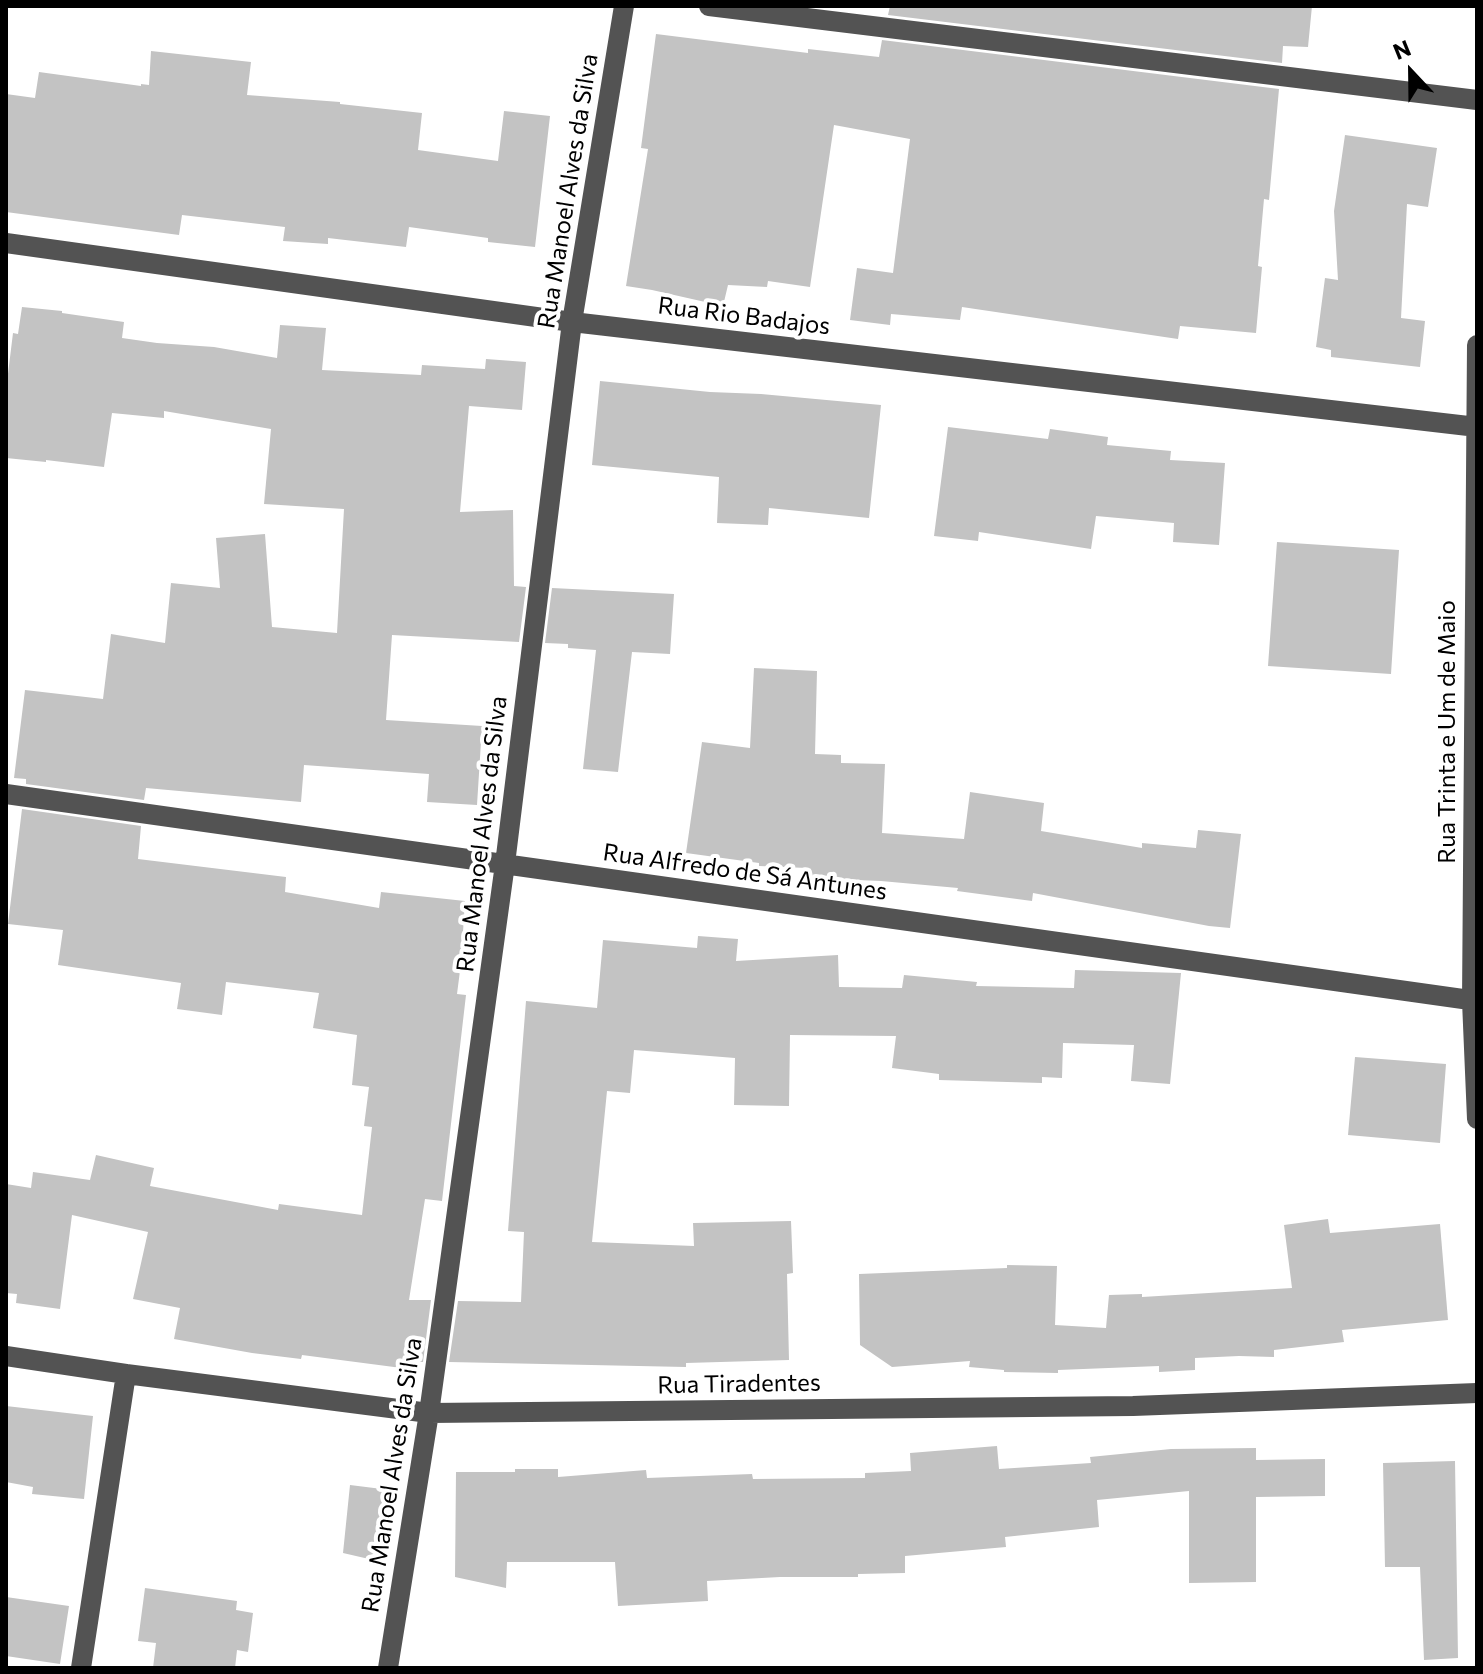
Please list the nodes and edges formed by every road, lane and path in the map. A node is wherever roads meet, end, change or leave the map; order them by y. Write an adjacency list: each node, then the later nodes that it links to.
1 (624, 6): 5 (street, Rua Manoel Alves da Silva)
2 (709, 6): 3 (street)
3 (1477, 100)
4 (6, 243): 5 (street, Rua Rio Badajos)
5 (572, 322): 7 (street, Rua Rio Badajos); 9 (street, Rua Manoel Alves da Silva)
6 (1477, 345): 7 (street, Rua Trinta e Um de Maio)
7 (1476, 427): 10 (street, Rua Trinta e Um de Maio)
8 (6, 794): 9 (street, Rua Alfredo de Sá Antunes)
9 (505, 864): 10 (street, Rua Alfredo de Sá Antunes); 15 (street, Rua Manoel Alves da Silva)
10 (1474, 1001): 11 (street, Rua Trinta e Um de Maio)
11 (1477, 1119)
12 (6, 1356): 13 (street, Rua Tiradentes)
13 (126, 1374): 15 (street, Rua Tiradentes); 16 (street)
14 (1477, 1393): 15 (street, Rua Tiradentes)
15 (429, 1413): 17 (street, Rua Manoel Alves da Silva)
16 (81, 1668)
17 (388, 1668)

